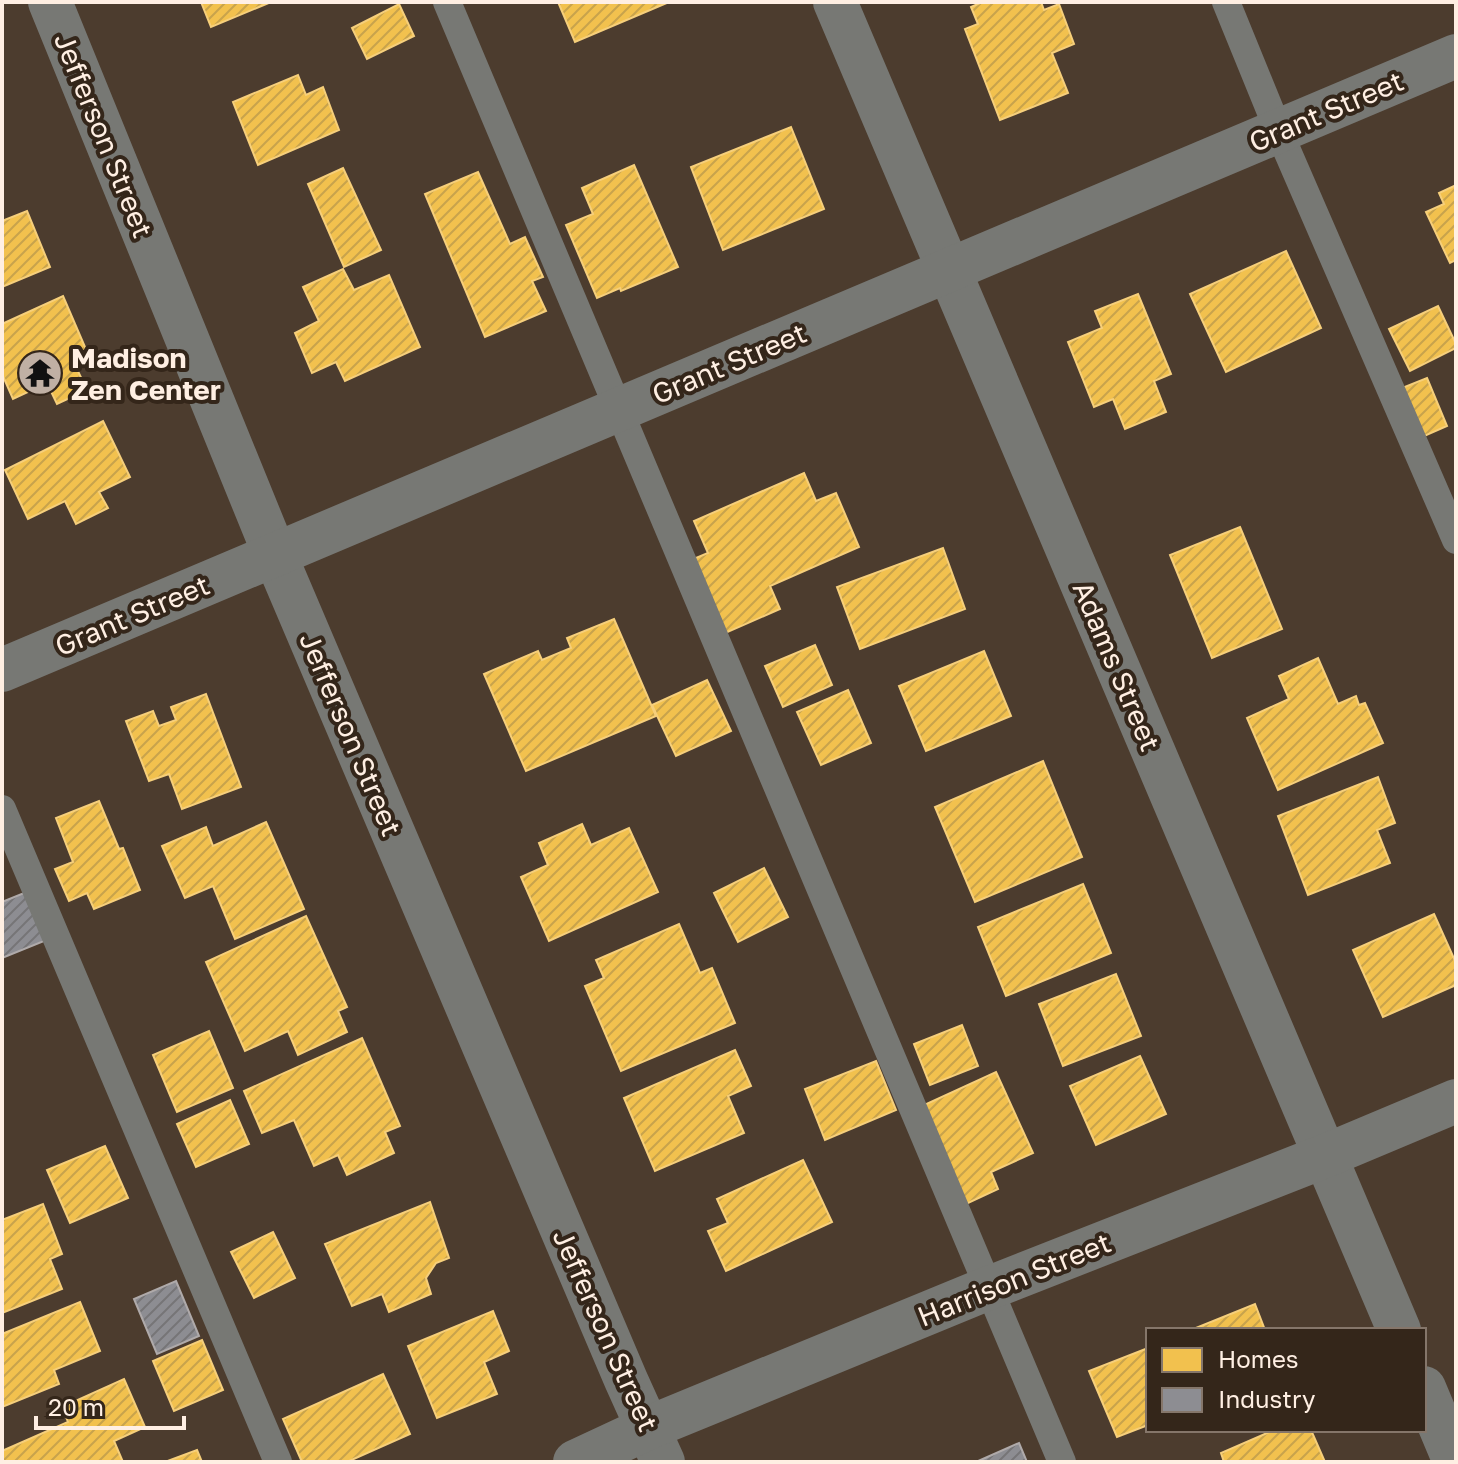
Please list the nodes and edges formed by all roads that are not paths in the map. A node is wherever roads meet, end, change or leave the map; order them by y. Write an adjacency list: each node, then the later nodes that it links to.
1 (50, 2): 10 (street, Jefferson Street)
2 (447, 2): 8 (lane)
3 (835, 2): 7 (street, Adams Street)
4 (1226, 2): 6 (lane)
5 (1456, 56): 6 (street, Grant Street)
6 (1279, 132): 7 (street, Grant Street); 9 (lane)
7 (950, 270): 8 (street, Grant Street); 14 (street, Adams Street)
8 (618, 410): 10 (street, Grant Street); 15 (lane)
9 (1456, 540)
10 (275, 555): 11 (street, Grant Street); 18 (street, Jefferson Street)
11 (2, 670)
12 (2, 809): 19 (lane)
13 (1456, 1101): 14 (street, Harrison Street)
14 (1325, 1156): 15 (street, Harrison Street); 16 (street, Adams Street)
15 (989, 1288): 18 (street, Harrison Street); 21 (lane)
16 (1398, 1328)
17 (1426, 1393): 22 (street)
18 (656, 1445): 20 (street, Harrison Street)
19 (278, 1462)
20 (575, 1462)
21 (1062, 1462)
22 (1455, 1462)

